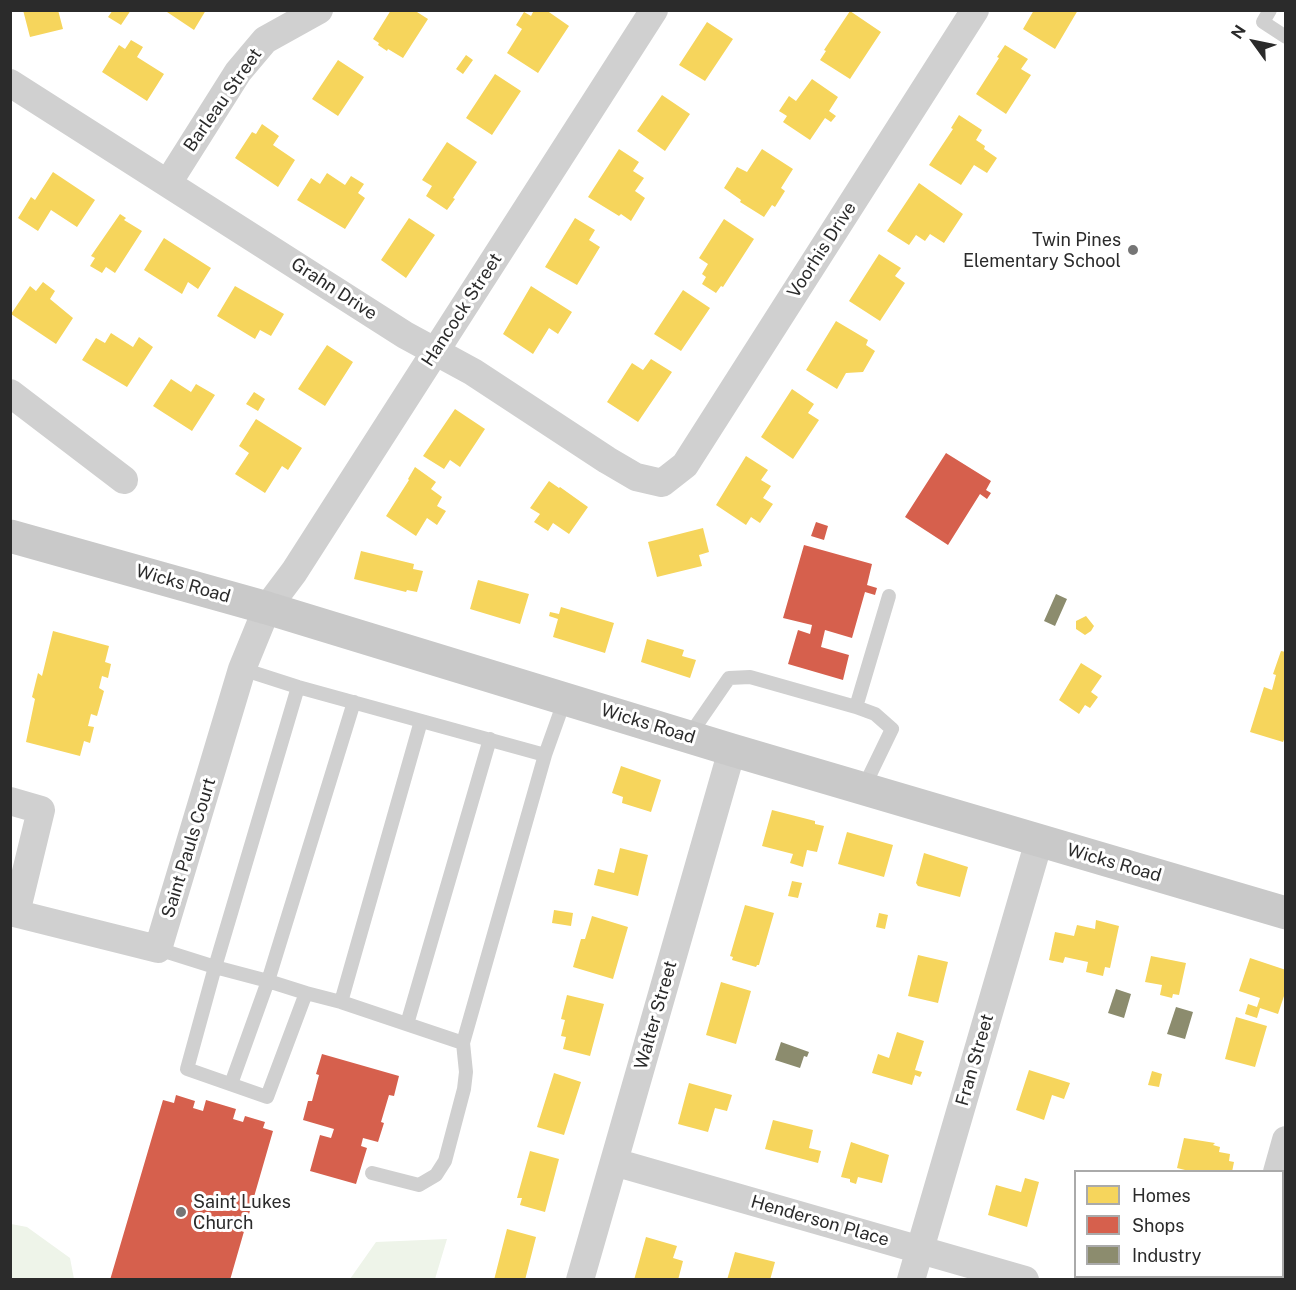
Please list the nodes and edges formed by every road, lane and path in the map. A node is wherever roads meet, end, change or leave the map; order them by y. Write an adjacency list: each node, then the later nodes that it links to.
1 (319, 10): 7 (street, Barleau Street)
2 (654, 10): 8 (street, Hancock Street)
3 (975, 10): 11 (street, Voorhis Drive)
4 (1267, 16): 5 (lane)
5 (1286, 37)
6 (10, 83): 7 (street, Grahn Drive)
7 (168, 183): 8 (street, Grahn Drive)
8 (435, 351): 11 (street, Grahn Drive); 14 (street, Hancock Street)
9 (10, 393): 10 (street)
10 (124, 480)
11 (662, 483)
12 (10, 536): 14 (main road, Wicks Road)
13 (889, 596): 19 (lane)
14 (267, 608): 15 (street, Saint Pauls Court); 17 (main road, Wicks Road)
15 (242, 669): 16 (lane); 30 (street, Saint Pauls Court)
16 (298, 687): 18 (lane); 31 (lane)
17 (565, 699): 21 (main road, Wicks Road); 24 (lane)
18 (354, 702): 20 (lane); 32 (lane)
19 (856, 707): 21 (lane); 25 (lane)
20 (422, 721): 22 (lane); 34 (lane)
21 (688, 736): 23 (main road, Wicks Road)
22 (490, 740): 24 (lane); 35 (lane)
23 (732, 750): 25 (main road, Wicks Road); 39 (street, Walter Street)
24 (545, 755): 36 (lane)
25 (863, 789): 27 (main road, Wicks Road)
26 (10, 801): 28 (street)
27 (1039, 841): 29 (main road, Wicks Road); 42 (street, Fran Street)
28 (13, 912): 30 (street)
29 (1286, 913)
30 (158, 949): 31 (lane)
31 (215, 967): 32 (lane); 37 (lane)
32 (268, 981): 33 (lane); 37 (lane)
33 (306, 993): 34 (lane); 37 (lane)
34 (341, 1002): 35 (lane)
35 (407, 1024): 36 (lane)
36 (464, 1043): 41 (lane)
37 (231, 1084)
38 (1286, 1140): 40 (street)
39 (614, 1162): 42 (street, Henderson Place); 43 (street, Walter Street)
40 (1278, 1170)
41 (372, 1173)
42 (919, 1249): 44 (street, Fran Street); 45 (street, Henderson Place)
43 (580, 1280)
44 (910, 1280)
45 (1025, 1280)

